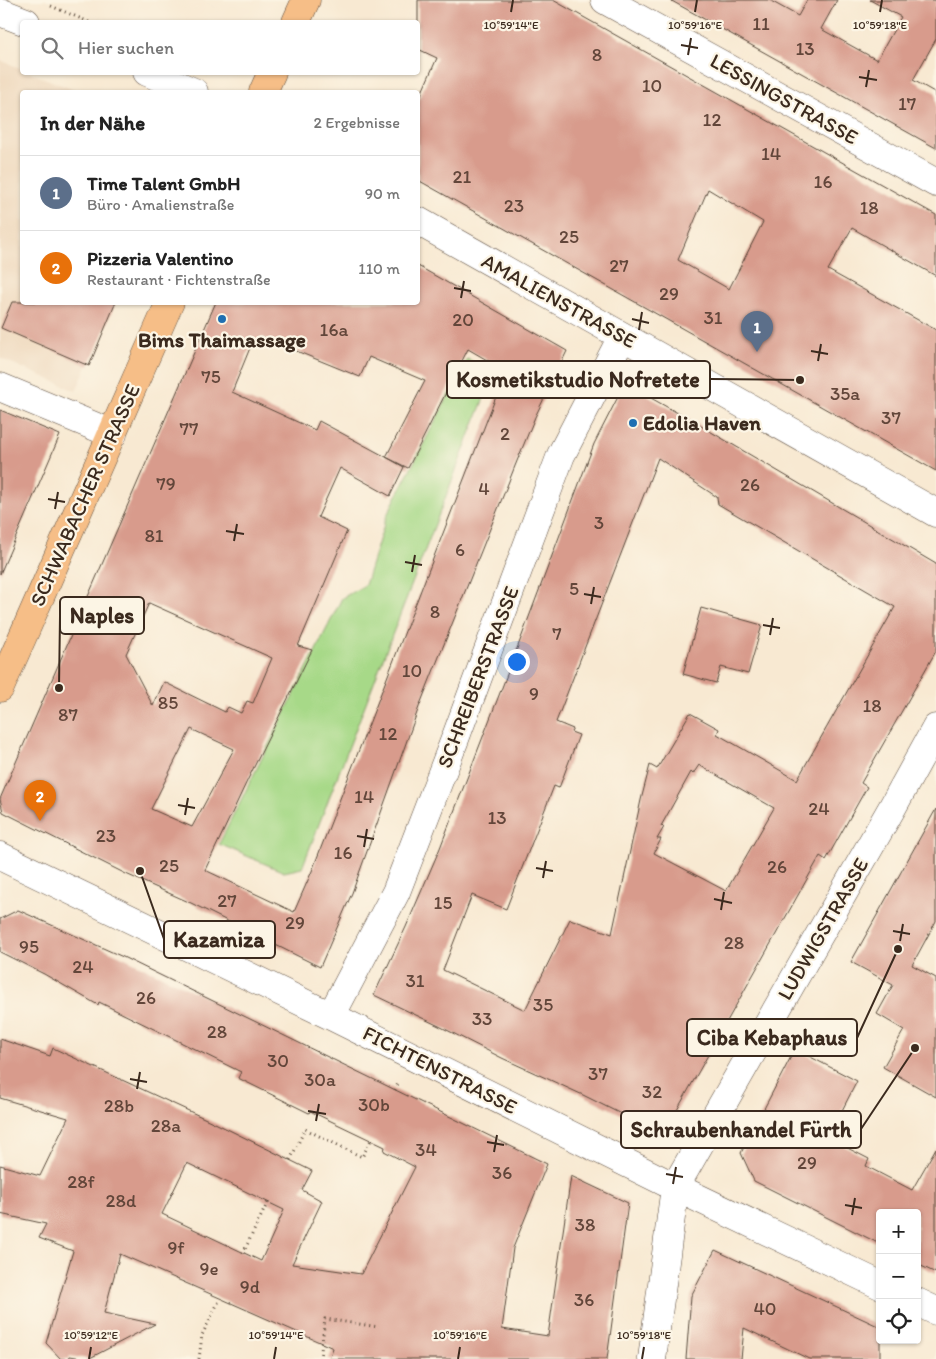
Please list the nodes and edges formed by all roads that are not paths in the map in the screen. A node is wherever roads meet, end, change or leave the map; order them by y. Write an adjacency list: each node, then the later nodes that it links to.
1 (306, 0): 5 (main road)
2 (605, 0): 10 (street, LESSINGSTRASSE)
3 (0, 12): 4 (street)
4 (21, 20)
5 (297, 20)
6 (154, 75): 8 (street)
7 (271, 75): 9 (main road)
8 (189, 90)
9 (264, 90)
10 (936, 183)
11 (420, 222): 13 (street, AMALIENSTRASSE)
12 (169, 305): 15 (main road, SCHWABACHER STRASSE)
13 (622, 337): 16 (street, AMALIENSTRASSE); 20 (street, SCHREIBERSTRASSE)
14 (0, 387): 15 (street)
15 (113, 434): 17 (main road, SCHWABACHER STRASSE)
16 (936, 513)
17 (0, 688)
18 (936, 728): 21 (street, LUDWIGSTRASSE)
19 (0, 856): 20 (street, FICHTENSTRASSE)
20 (331, 1016): 21 (street, FICHTENSTRASSE)
21 (675, 1187): 22 (street, FICHTENSTRASSE); 25 (street, LUDWIGSTRASSE)
22 (876, 1282)
23 (921, 1304): 24 (street)
24 (936, 1311)
25 (652, 1359)

